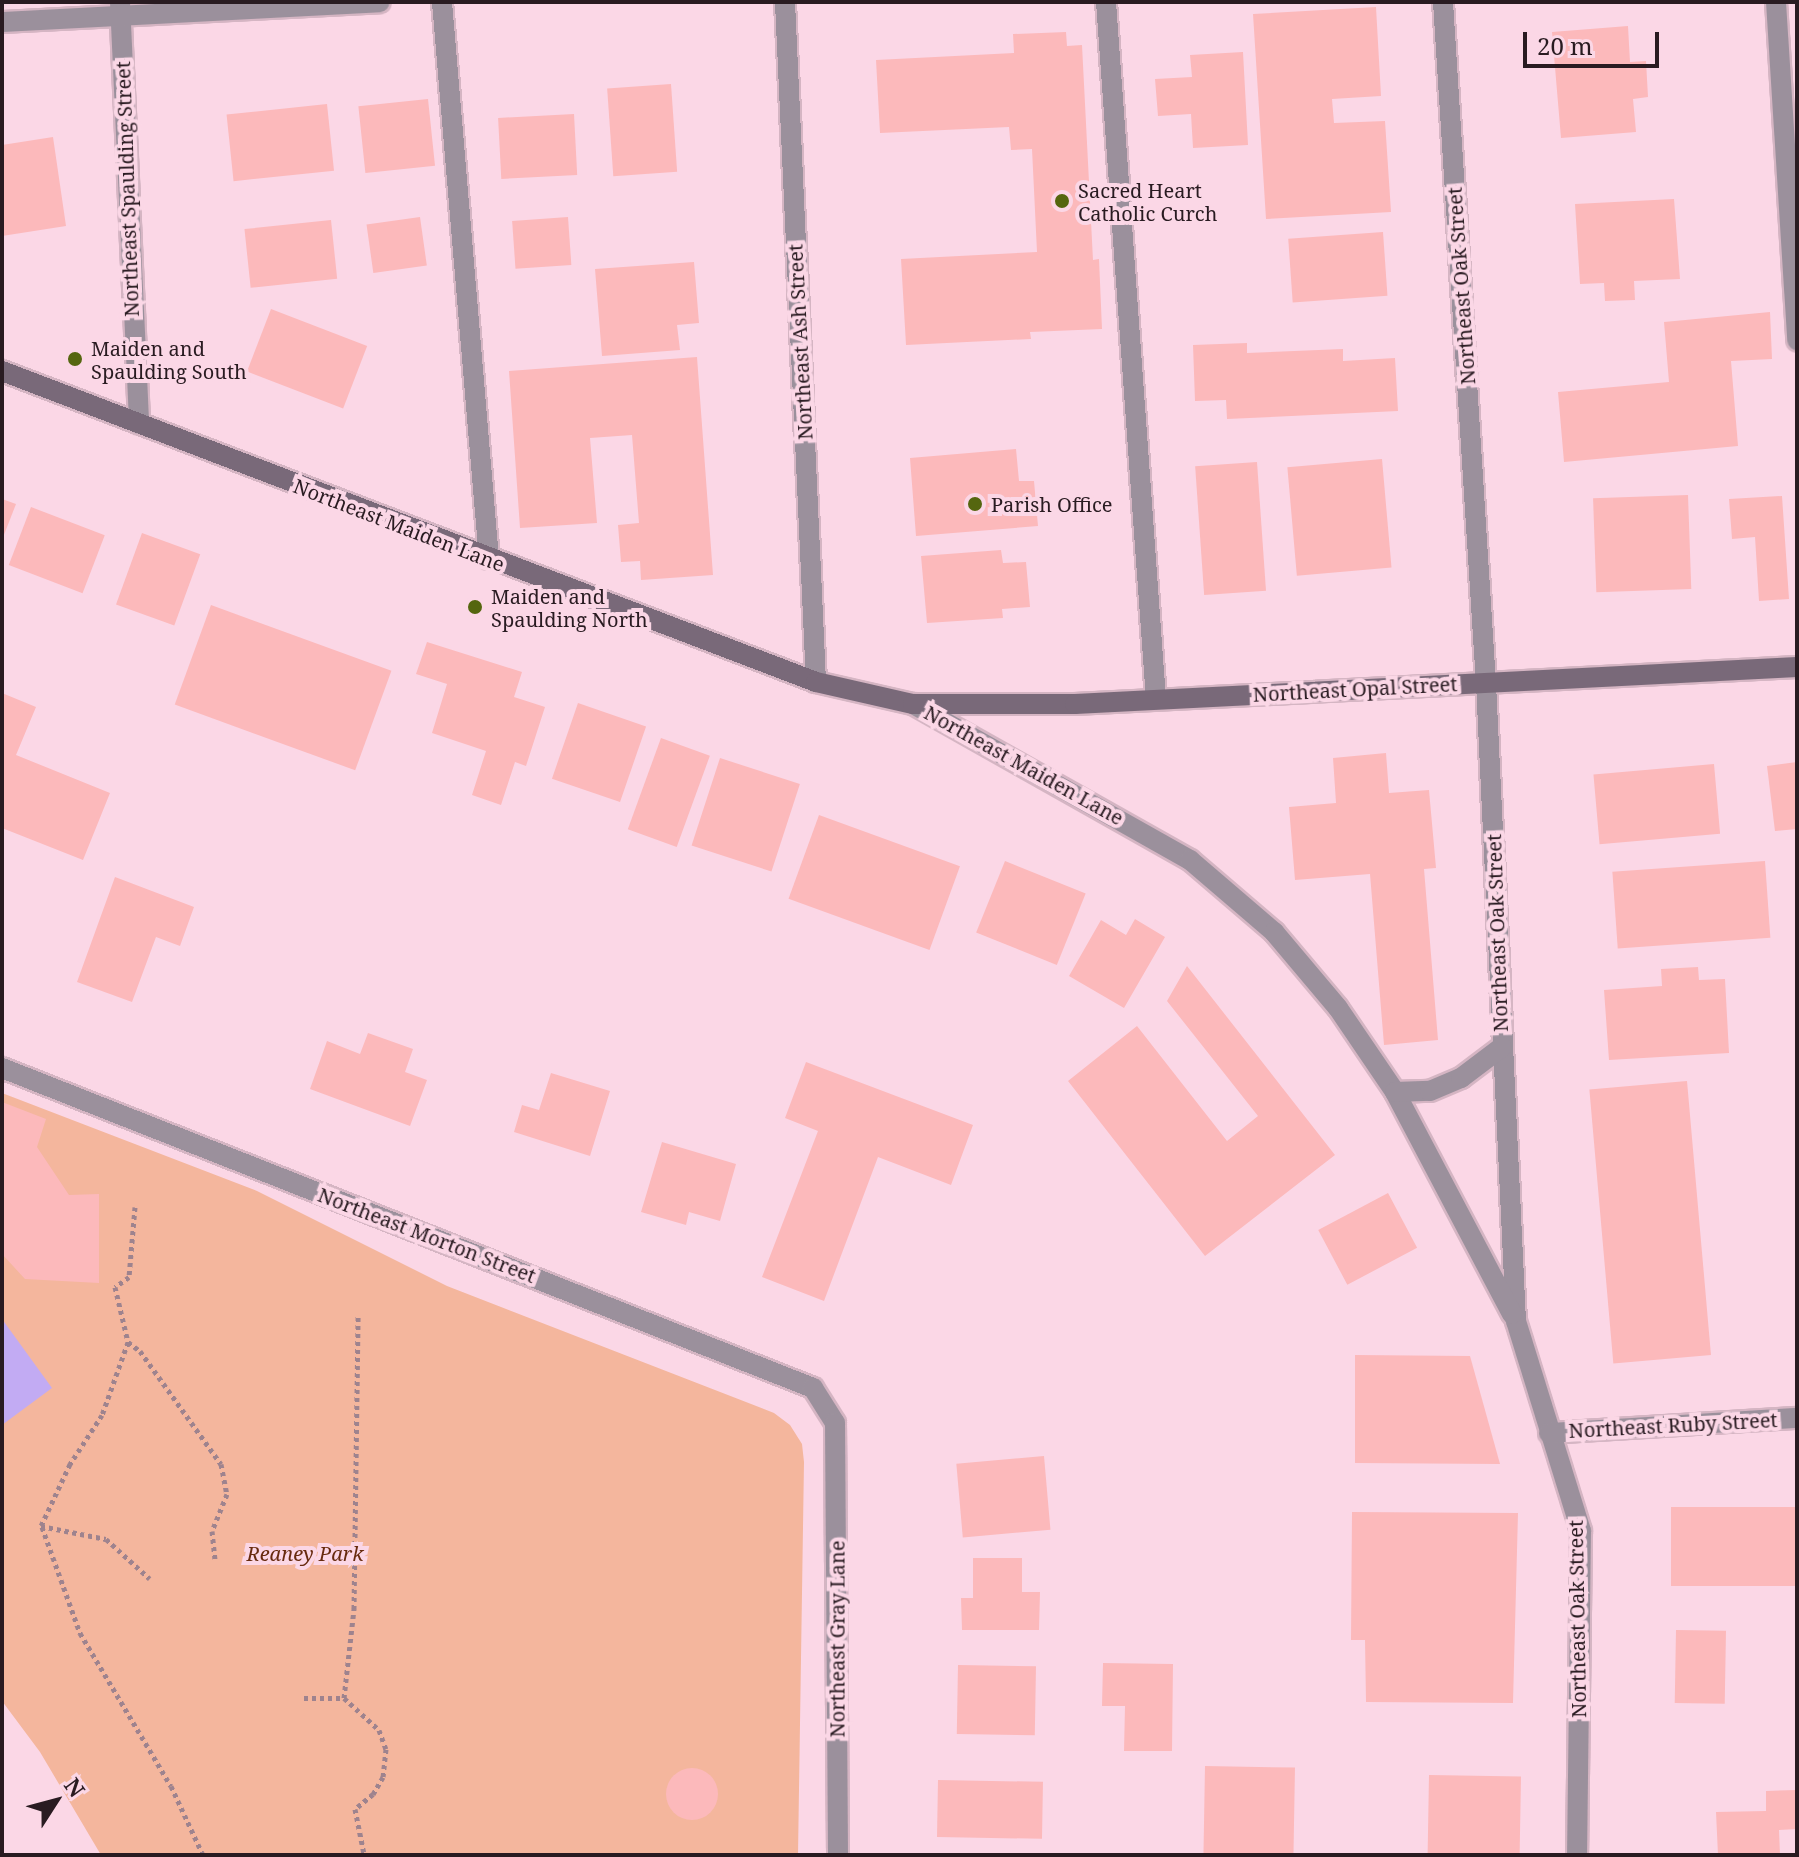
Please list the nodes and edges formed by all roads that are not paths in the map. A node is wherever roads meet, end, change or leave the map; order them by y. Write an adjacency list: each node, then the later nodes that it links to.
1 (379, 2): 7 (street)
2 (442, 2): 12 (street)
3 (785, 2): 14 (street, Northeast Ash Street)
4 (1106, 2): 16 (street)
5 (1443, 2): 15 (street, Northeast Oak Street)
6 (1776, 2): 9 (street)
7 (120, 9): 8 (street); 11 (street, Northeast Spaulding Street)
8 (2, 22)
9 (1797, 340)
10 (2, 371): 11 (street, Northeast Maiden Lane)
11 (139, 424): 12 (street, Northeast Maiden Lane)
12 (489, 559): 14 (street, Northeast Maiden Lane)
13 (1797, 667): 15 (street, Northeast Opal Street)
14 (816, 682): 17 (street, Northeast Maiden Lane)
15 (1486, 683): 16 (street, Northeast Opal Street); 18 (street, Northeast Oak Street)
16 (1156, 699): 17 (street, Northeast Opal Street)
17 (913, 704): 20 (street, Northeast Maiden Lane)
18 (1502, 1047): 20 (street); 21 (street, Northeast Oak Street)
19 (2, 1068): 23 (street, Northeast Morton Street)
20 (1395, 1092): 21 (street, Northeast Maiden Lane)
21 (1516, 1321): 24 (street, Northeast Oak Street)
22 (1797, 1418): 24 (street, Northeast Ruby Street)
23 (835, 1423): 25 (street, Northeast Gray Lane)
24 (1549, 1433): 26 (street, Northeast Oak Street)
25 (838, 1855)
26 (1577, 1855)

